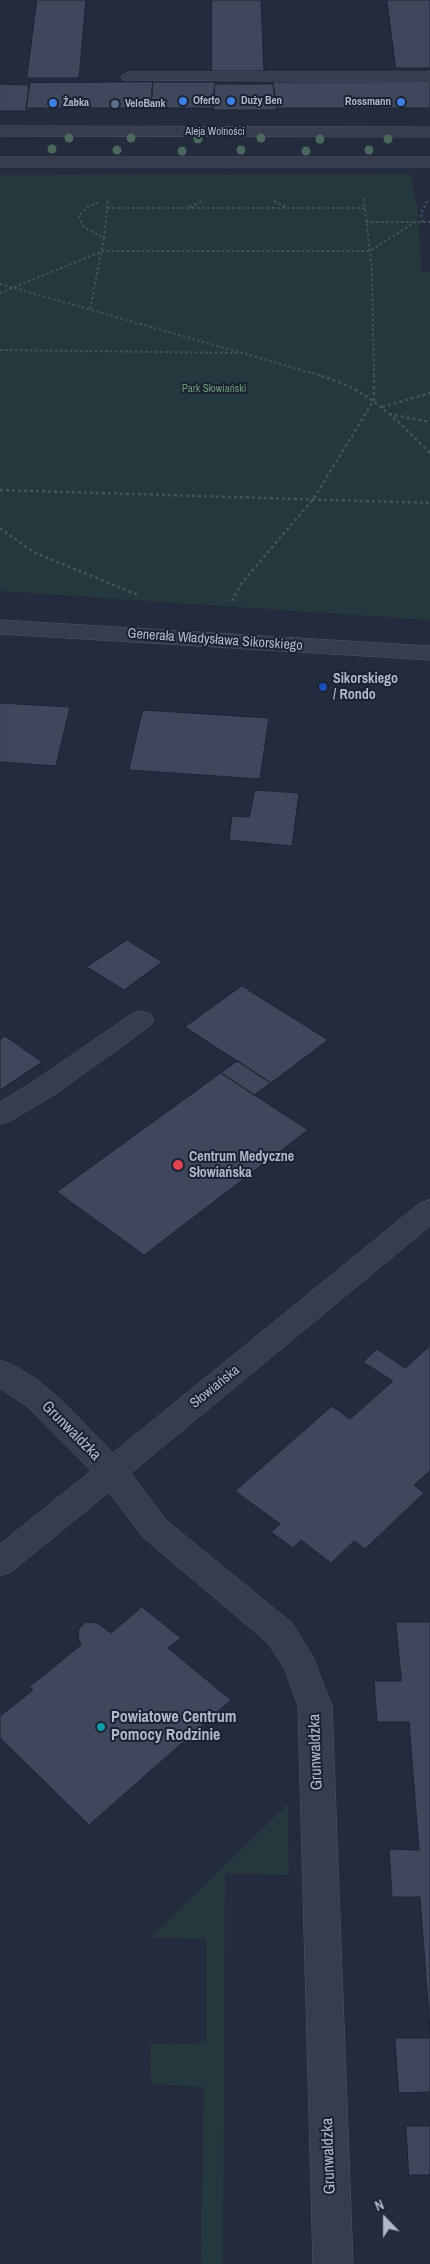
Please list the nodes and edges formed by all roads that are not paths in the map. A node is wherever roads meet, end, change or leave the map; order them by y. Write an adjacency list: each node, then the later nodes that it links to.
1 (129, 77): 2 (street)
2 (430, 77)
3 (0, 131): 4 (street, Aleja Wolności)
4 (430, 132)
5 (0, 162): 6 (street)
6 (430, 162)
7 (0, 627): 8 (street, Generała Władysława Sikorskiego)
8 (430, 653)
9 (141, 1020): 10 (street)
10 (0, 1114)
11 (430, 1210): 13 (street, Słowiańska)
12 (0, 1372): 13 (street, Grunwaldzka)
13 (112, 1472): 14 (street, Słowiańska); 15 (street, Grunwaldzka)
14 (0, 1563)
15 (333, 2264)

